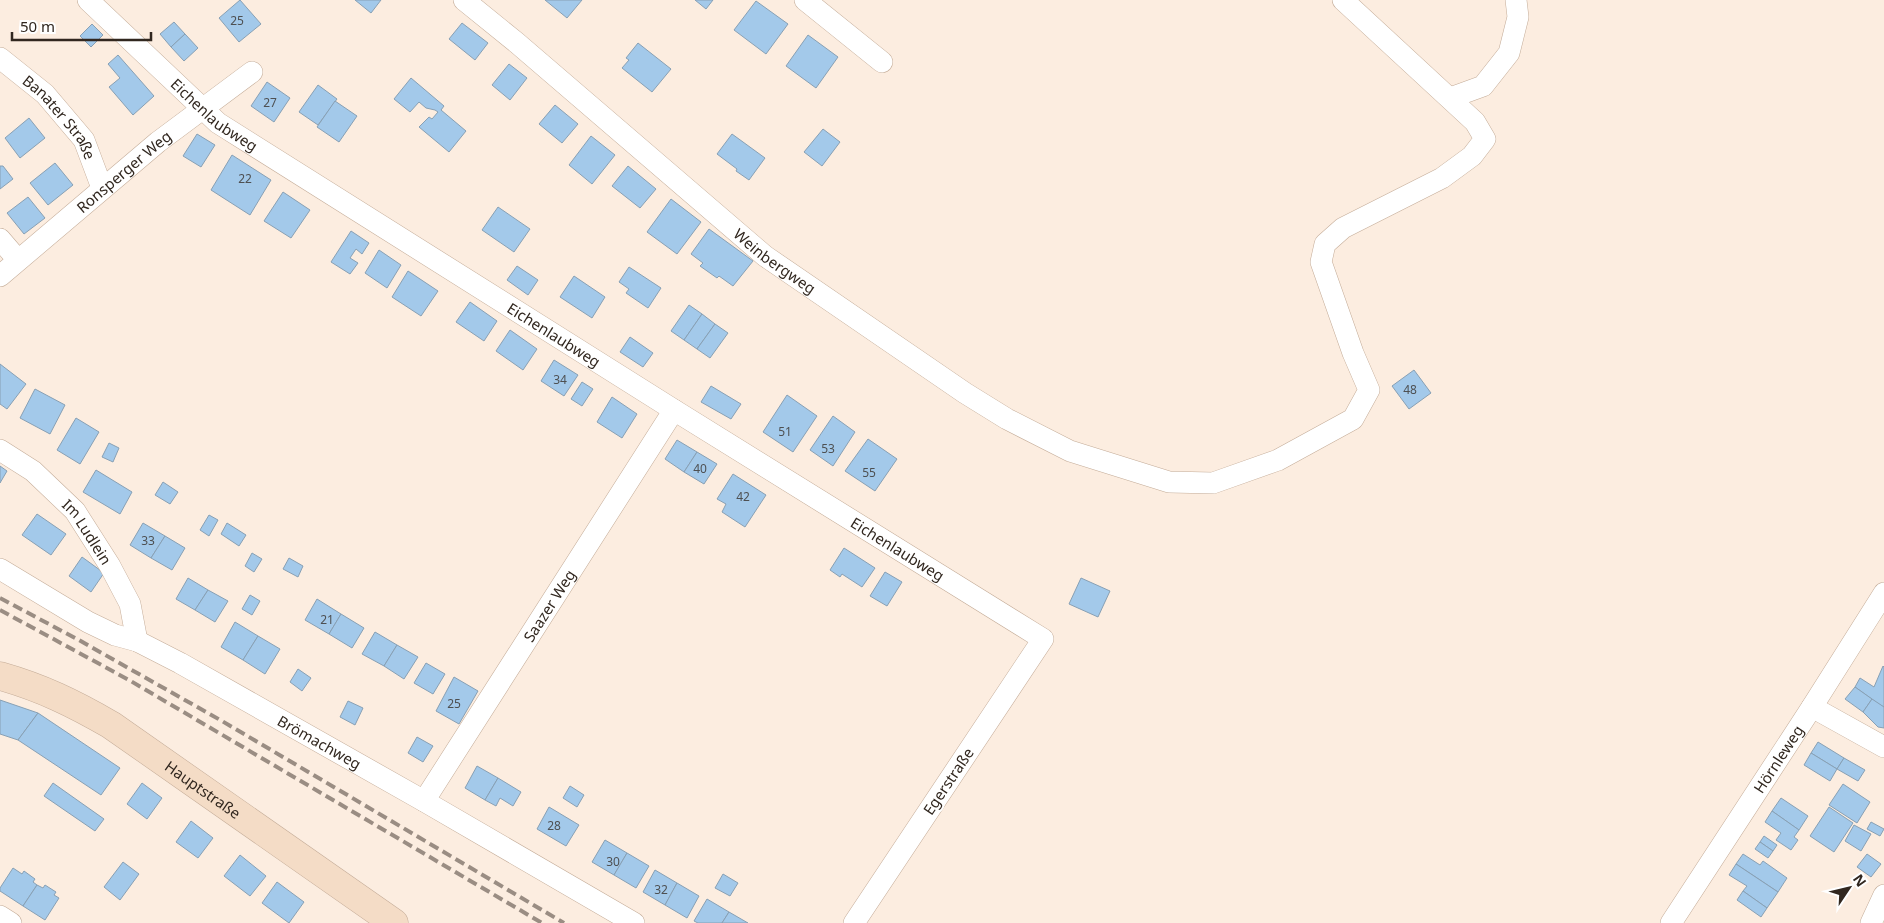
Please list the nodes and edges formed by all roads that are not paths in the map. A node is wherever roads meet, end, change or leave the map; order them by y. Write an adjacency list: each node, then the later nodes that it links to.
1 (88, 0): 10 (street, Eichenlaubweg)
2 (464, 0): 9 (street, Weinbergweg)
3 (805, 0): 7 (street)
4 (1344, 0): 9 (street)
5 (1516, 0): 9 (street)
6 (0, 58): 11 (street, Banater Straße)
7 (882, 62)
8 (252, 72): 10 (street, Ronsperger Weg)
9 (1450, 98)
10 (203, 110): 11 (street, Ronsperger Weg); 15 (street, Eichenlaubweg)
11 (102, 188): 13 (street, Ronsperger Weg)
12 (0, 239): 13 (street)
13 (18, 260): 14 (street, Ronsperger Weg)
14 (0, 276)
15 (674, 410): 19 (street, Eichenlaubweg); 24 (street, Saazer Weg)
16 (0, 450): 20 (street, Im Ludlein)
17 (0, 568): 20 (street, Brömachweg)
18 (1884, 593): 22 (street, Hörnleweg)
19 (1043, 639): 30 (street, Egerstraße)
20 (137, 641): 24 (street, Brömachweg)
21 (0, 676): 28 (street, Hauptstraße)
22 (1812, 707): 23 (street); 31 (street, Hörnleweg)
23 (1884, 747)
24 (424, 801): 29 (street, Brömachweg)
25 (1884, 895): 32 (street)
26 (0, 916): 27 (street)
27 (11, 923)
28 (394, 923)
29 (634, 923)
30 (854, 923)
31 (1671, 923)
32 (1871, 923)

